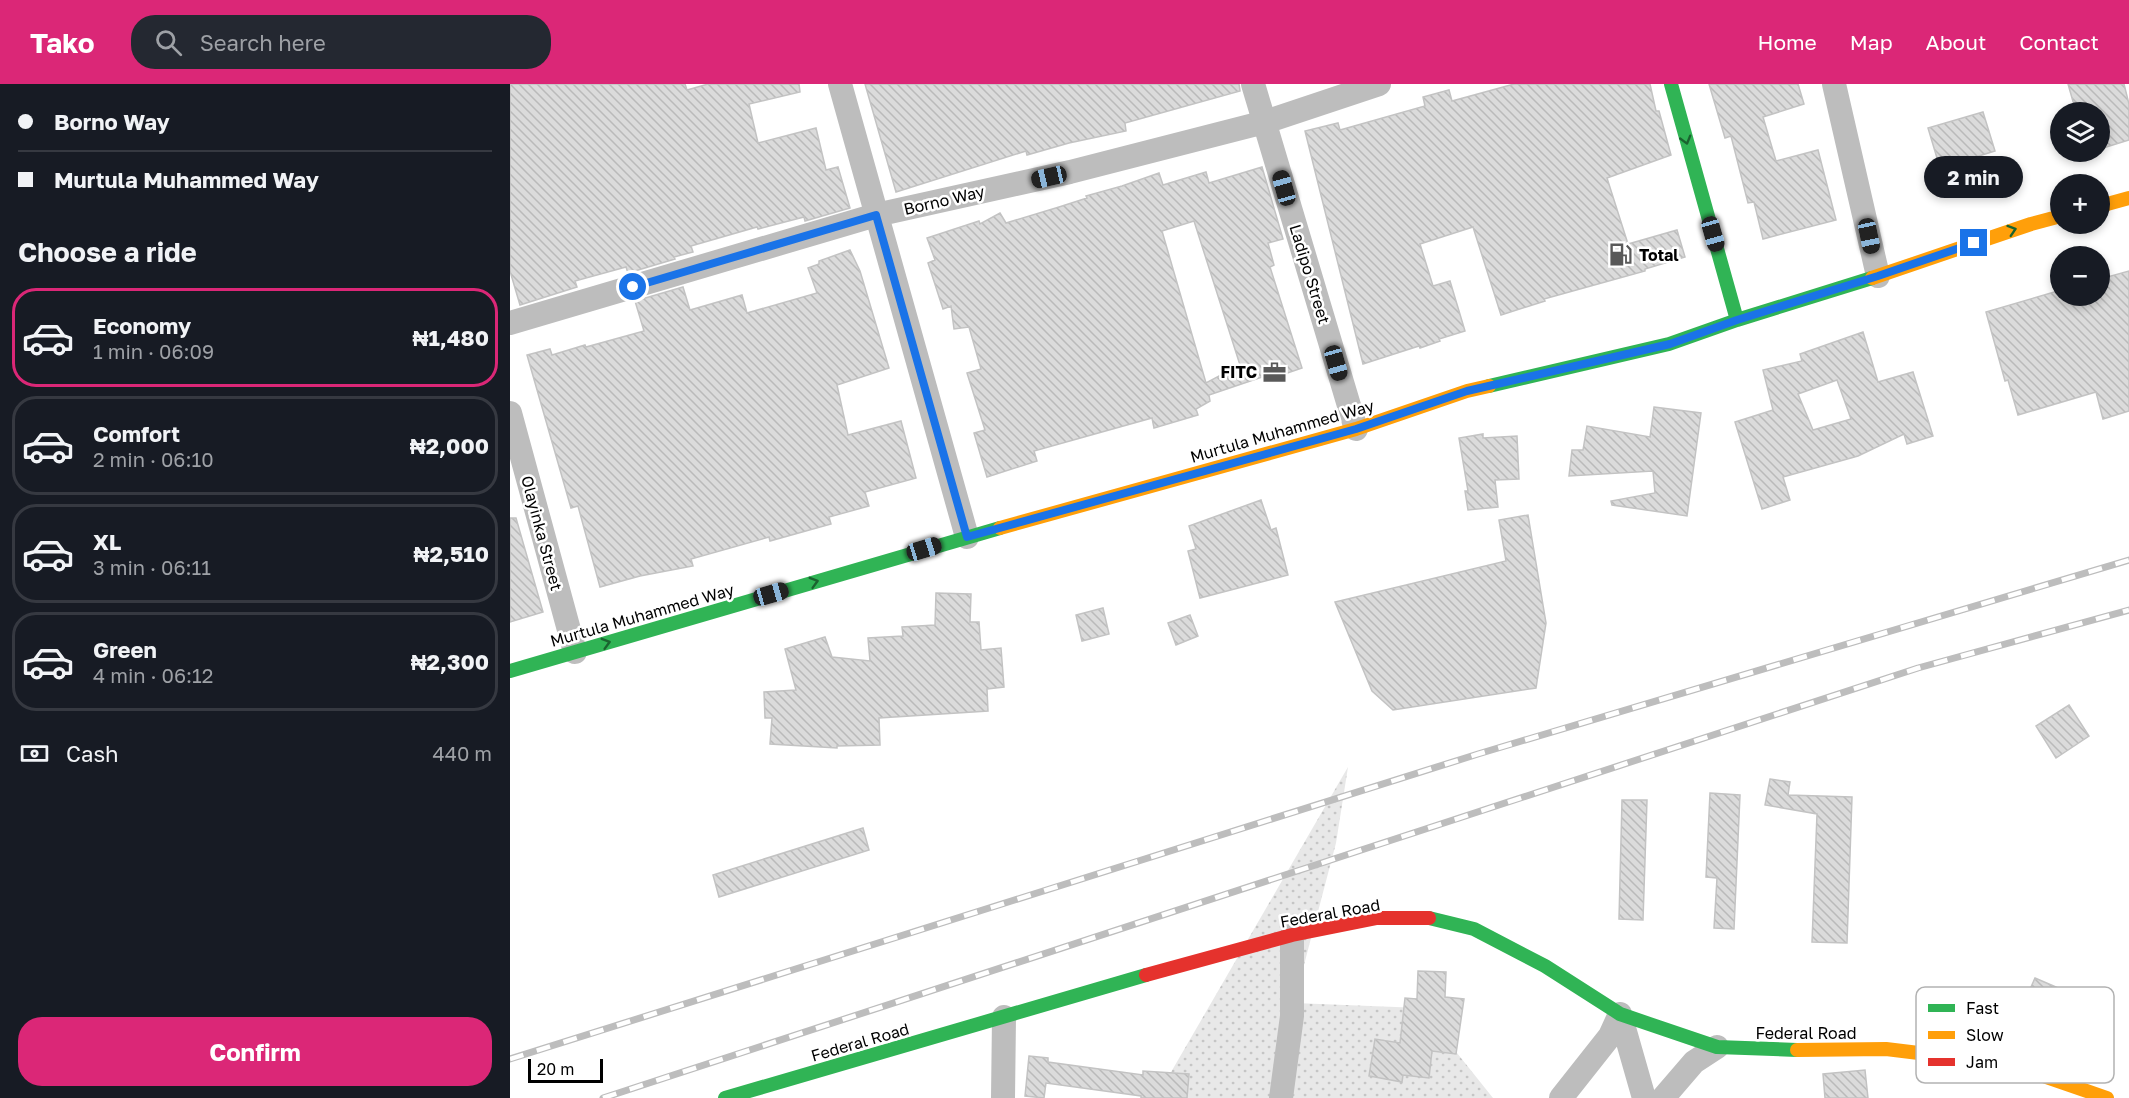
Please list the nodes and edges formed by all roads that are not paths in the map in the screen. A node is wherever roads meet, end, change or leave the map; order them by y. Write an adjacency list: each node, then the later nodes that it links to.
1 (840, 84): 9 (street)
2 (1253, 84): 6 (street, Ladipo Street)
3 (1379, 84): 6 (street, Borno Way)
4 (1671, 84): 12 (main road, one-way to 12)
5 (1834, 84): 11 (street)
6 (1265, 122): 9 (street, Borno Way); 15 (street, Ladipo Street)
7 (2129, 198): 8 (main road)
8 (2110, 203)
9 (876, 215): 13 (street, Borno Way); 16 (street)
10 (2050, 219): 11 (main road, Murtula Muhammed Way, one-way to 10)
11 (1878, 276): 12 (main road, Murtula Muhammed Way)
12 (1737, 320): 15 (main road, Murtula Muhammed Way)
13 (510, 323)
14 (510, 413): 17 (street, Olayinka Street)
15 (1356, 429): 16 (main road, Murtula Muhammed Way)
16 (967, 537): 17 (main road, Murtula Muhammed Way, one-way to 16)
17 (574, 652): 18 (main road, Murtula Muhammed Way)
18 (510, 671)
19 (1292, 935): 20 (main road, Federal Road); 21 (main road, Federal Road); 27 (street)
20 (1620, 1014): 22 (main road, Federal Road); 28 (street); 29 (street)
21 (1004, 1017): 25 (main road, Federal Road); 26 (street)
22 (1717, 1047): 23 (main road, Federal Road); 30 (street)
23 (1916, 1053)
24 (2064, 1083): 31 (main road, Federal Road)
25 (725, 1098)
26 (1003, 1098)
27 (1281, 1098)
28 (1561, 1098)
29 (1644, 1098)
30 (1663, 1098)
31 (2107, 1098)

